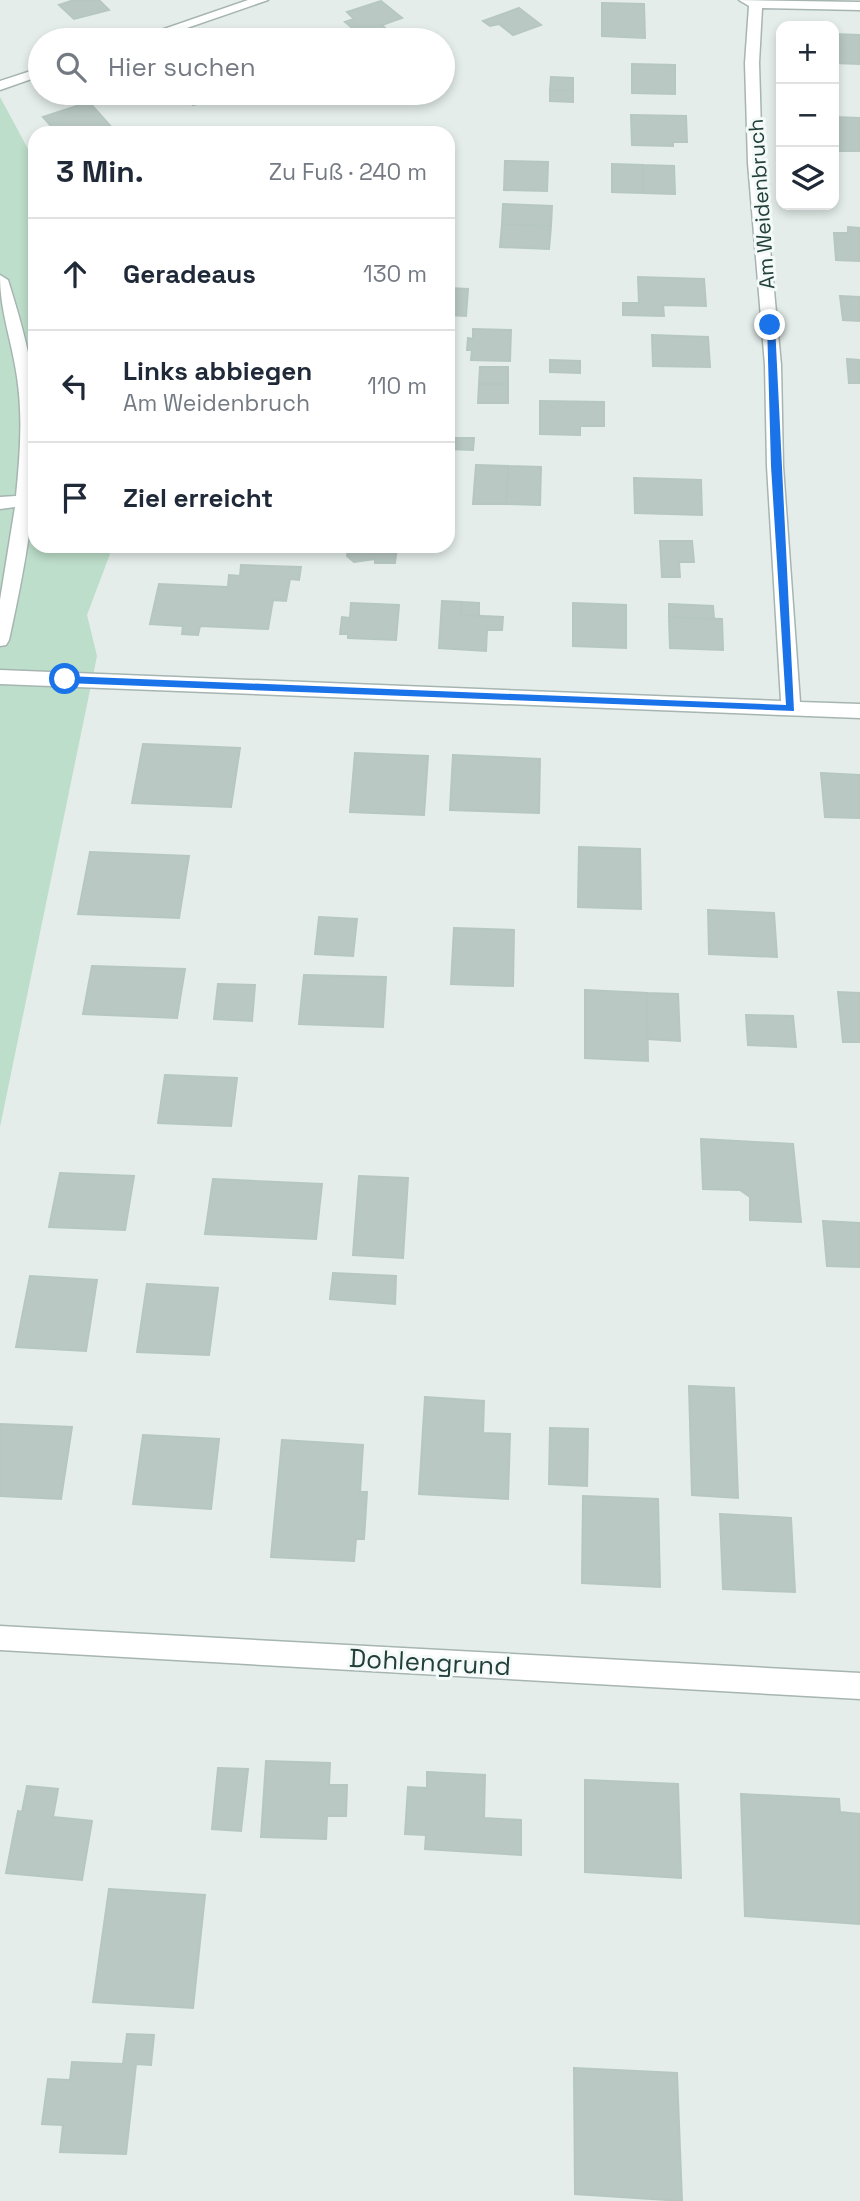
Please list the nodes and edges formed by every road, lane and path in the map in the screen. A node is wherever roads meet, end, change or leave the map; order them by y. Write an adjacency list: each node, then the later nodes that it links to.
1 (261, 0): 4 (street)
2 (751, 2): 3 (street); 12 (street, Am Weidenbruch)
3 (860, 6)
4 (176, 28)
5 (28, 76): 6 (street)
6 (0, 86)
7 (0, 280): 8 (street)
8 (23, 501): 9 (street); 10 (street)
9 (0, 503)
10 (0, 640)
11 (0, 677): 12 (street)
12 (791, 709): 13 (street)
13 (860, 711)
14 (0, 1638): 15 (street, Dohlengrund)
15 (860, 1686)

